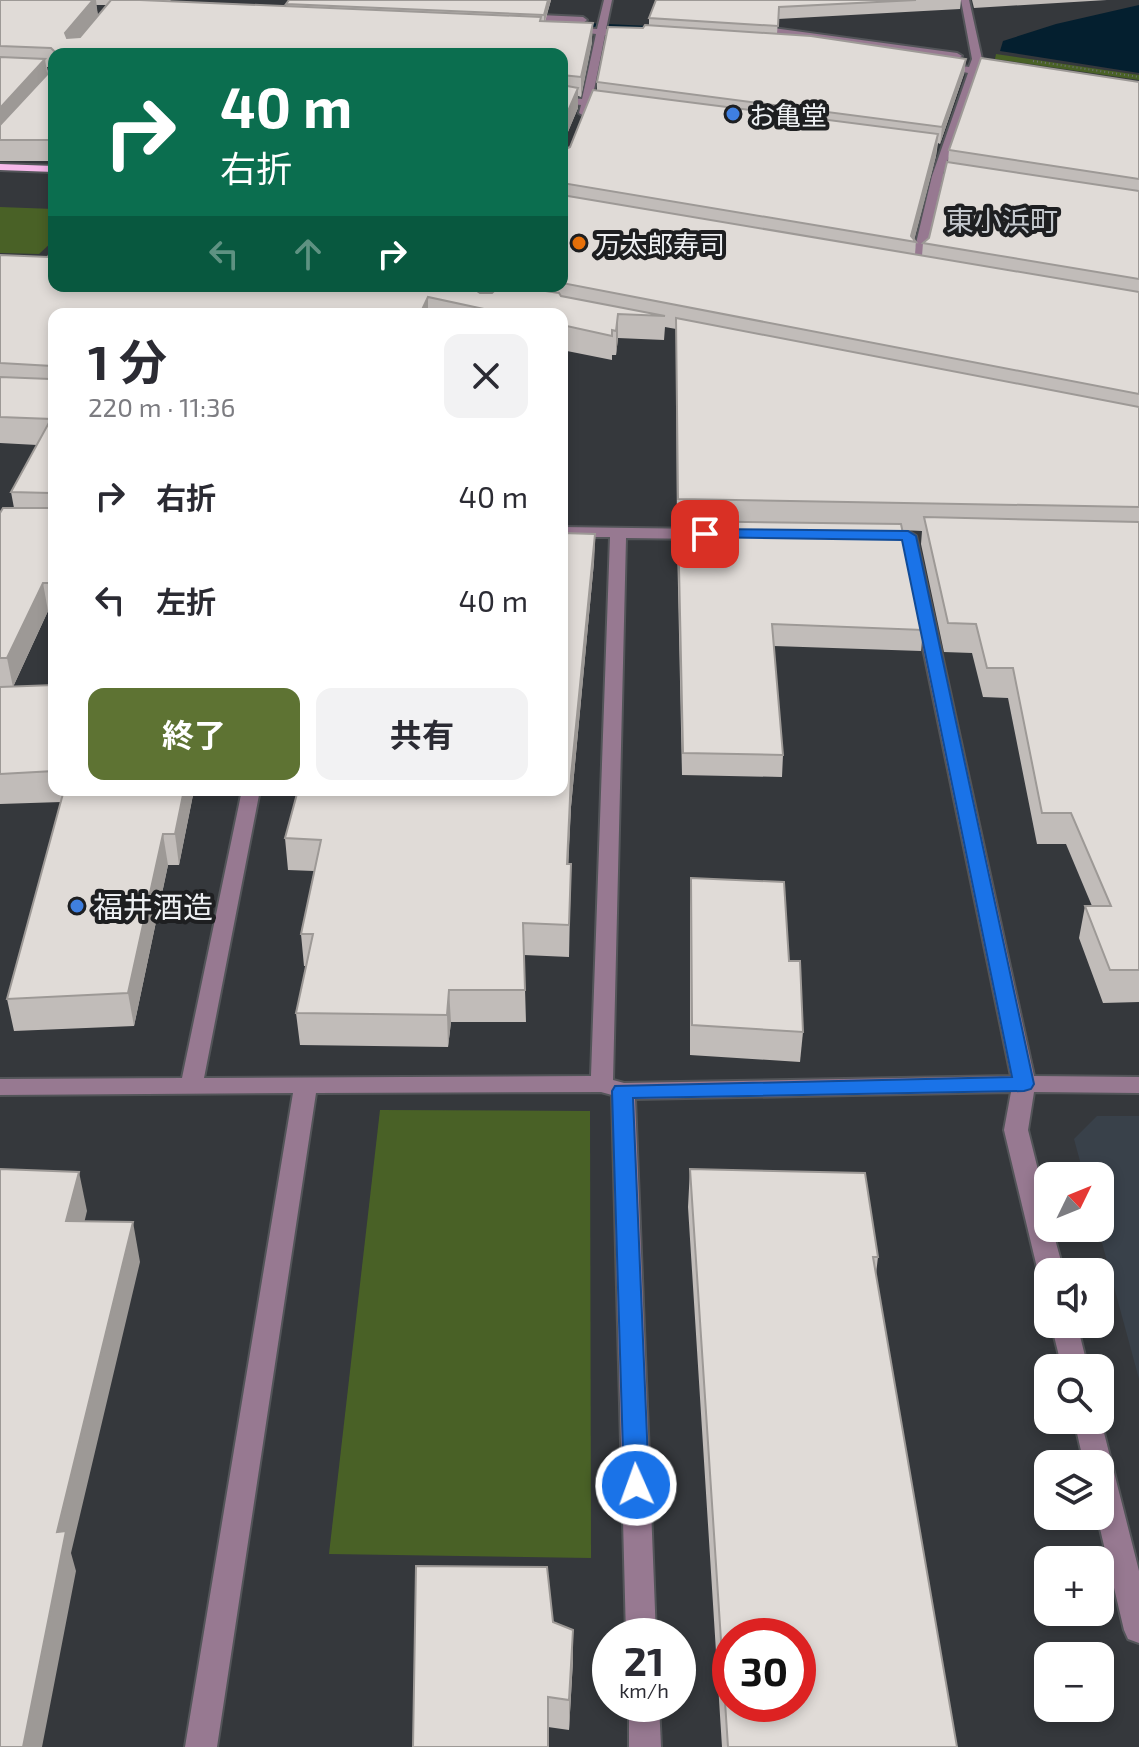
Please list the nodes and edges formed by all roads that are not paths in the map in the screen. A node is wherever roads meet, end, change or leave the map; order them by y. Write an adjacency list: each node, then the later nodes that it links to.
1 (608, 0): 5 (street)
2 (965, 0): 10 (street)
3 (508, 22): 5 (street)
4 (636, 23): 5 (street)
5 (604, 27): 7 (street); 17 (street)
6 (737, 27): 10 (street)
7 (647, 34)
8 (747, 40): 10 (street)
9 (997, 62): 10 (street)
10 (975, 64): 13 (street); 21 (street)
11 (0, 71): 12 (street)
12 (48, 73)
13 (1018, 77)
14 (48, 87): 15 (street)
15 (45, 90)
16 (568, 100): 17 (street)
17 (588, 102): 18 (street); 19 (street)
18 (623, 107)
19 (578, 128)
20 (929, 148): 21 (street)
21 (944, 150): 24 (street)
22 (0, 167): 23 (main road)
23 (48, 169)
24 (937, 176): 25 (street); 26 (street)
25 (983, 184)
26 (919, 266): 27 (main road)
27 (904, 270)
28 (568, 532): 29 (street)
29 (618, 533): 30 (street); 38 (street)
30 (725, 534)
31 (908, 536): 35 (street)
32 (250, 796): 33 (street)
33 (192, 1084): 34 (street); 37 (street)
34 (306, 1084): 38 (street); 44 (street)
35 (1024, 1084): 36 (street); 38 (street); 39 (street)
36 (1139, 1085)
37 (0, 1087)
38 (613, 1087): 41 (street)
39 (1048, 1258)
40 (1114, 1528): 42 (street)
41 (640, 1618)
42 (1139, 1630)
43 (644, 1722): 45 (street)
44 (201, 1747)
45 (645, 1747)

